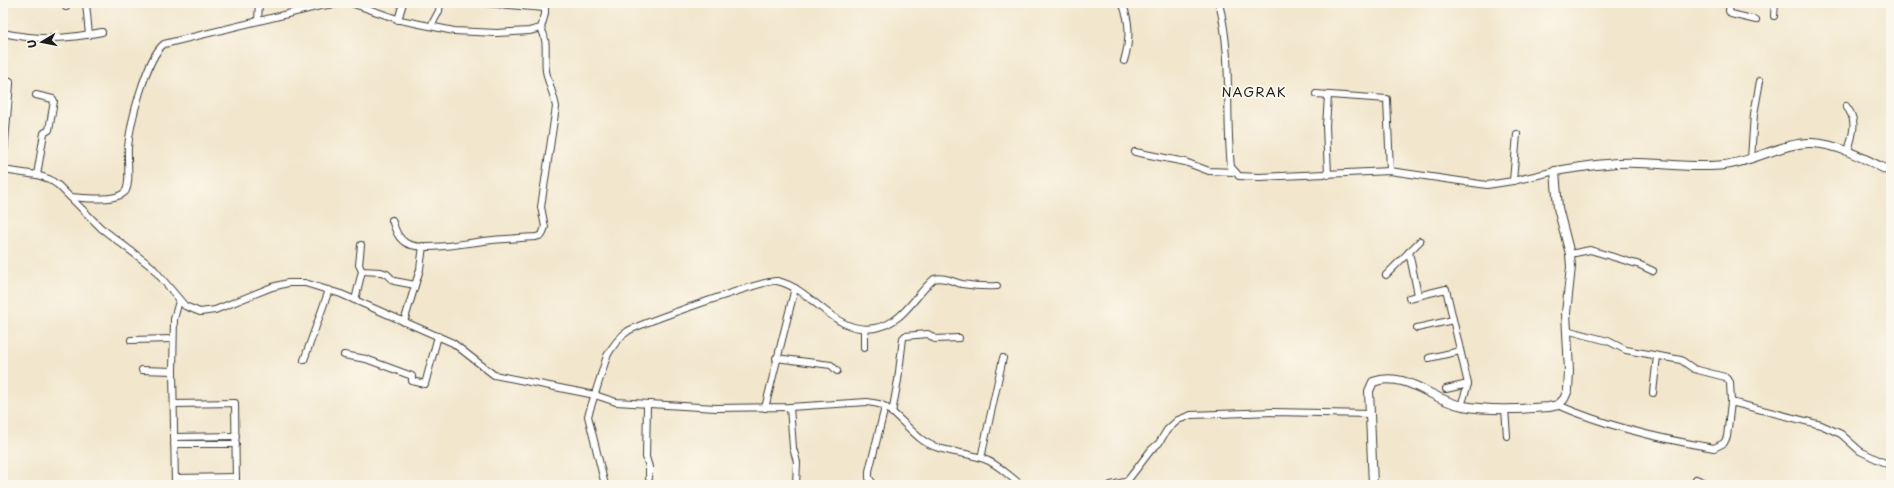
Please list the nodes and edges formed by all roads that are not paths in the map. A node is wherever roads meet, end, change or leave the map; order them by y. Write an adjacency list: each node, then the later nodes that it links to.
1 (86, 3): 21 (street)
2 (260, 3): 16 (street)
3 (346, 3): 16 (street)
4 (351, 3): 14 (street)
5 (403, 3): 14 (street)
6 (440, 3): 17 (street)
7 (485, 3): 12 (street)
8 (1122, 3): 22 (street)
9 (1219, 3): 36 (street)
10 (1730, 3): 15 (street)
11 (1776, 3): 13 (street)
12 (545, 6): 18 (street)
13 (1774, 16)
14 (398, 20): 17 (street)
15 (1756, 20)
16 (258, 21): 42 (street)
17 (431, 26): 18 (street)
18 (541, 28): 46 (street)
19 (102, 32): 21 (street)
20 (3, 33): 21 (street)
21 (89, 35)
22 (1124, 61)
23 (3, 78): 33 (street)
24 (1760, 81): 32 (street)
25 (1316, 94): 27 (street)
26 (36, 95): 39 (street)
27 (1328, 96): 35 (street); 40 (street)
28 (1846, 106): 31 (street)
29 (1517, 134): 41 (street)
30 (1135, 152): 36 (street)
31 (1848, 152): 32 (street); 38 (street)
32 (1751, 159): 37 (street)
33 (3, 164)
34 (3, 170): 39 (street)
35 (1390, 171): 40 (street); 41 (street)
36 (1235, 172): 40 (street)
37 (1555, 172): 41 (street); 48 (street)
38 (1891, 172)
39 (37, 175): 42 (street)
40 (1328, 175)
41 (1513, 182)
42 (71, 197): 59 (street)
43 (392, 220): 46 (street)
44 (1420, 242): 47 (street)
45 (361, 245): 49 (street)
46 (423, 246): 52 (street)
47 (1410, 252): 51 (street); 56 (street)
48 (1570, 254): 50 (street); 64 (street)
49 (362, 271): 52 (street); 58 (street)
50 (1653, 271)
51 (1386, 275)
52 (415, 284): 61 (street)
53 (997, 286): 63 (street)
54 (795, 288): 63 (street); 73 (street); 83 (street)
55 (329, 290): 58 (street); 59 (street); 76 (street)
56 (1418, 295): 57 (street); 60 (street)
57 (1409, 298)
58 (355, 300): 61 (street)
59 (179, 301): 67 (street)
60 (1453, 320): 62 (street); 70 (street)
61 (404, 322): 65 (street)
62 (1417, 328)
63 (864, 329): 69 (street)
64 (1566, 330): 72 (street); 87 (street)
65 (438, 336): 71 (street); 83 (street)
66 (959, 338): 93 (street)
67 (173, 339): 68 (street); 78 (street)
68 (130, 340)
69 (864, 348)
70 (1460, 351): 75 (street); 80 (street)
71 (344, 356)
72 (1657, 356): 82 (street); 84 (street)
73 (776, 358): 79 (street); 91 (street)
74 (1003, 358): 100 (street)
75 (1428, 358)
76 (304, 360)
77 (142, 370): 78 (street)
78 (173, 371): 85 (street)
79 (837, 371)
80 (1468, 384): 81 (street); 88 (street)
81 (1446, 389)
82 (1653, 393)
83 (595, 395): 86 (street); 109 (street)
84 (1731, 402): 87 (street); 101 (street)
85 (174, 404): 95 (street); 97 (street)
86 (647, 405): 91 (street); 104 (street)
87 (1558, 405): 92 (street)
88 (1461, 406): 92 (street); 94 (street)
89 (790, 407): 90 (street); 91 (street); 110 (street)
90 (885, 407): 93 (street); 111 (street)
91 (765, 408)
92 (1505, 409): 96 (street)
93 (892, 413): 100 (street)
94 (1370, 414): 112 (street); 113 (street)
95 (236, 436): 97 (street); 99 (street)
96 (1507, 436)
97 (174, 437): 98 (street)
98 (174, 444): 99 (street); 103 (street)
99 (236, 444): 102 (street)
100 (981, 458): 106 (street)
101 (1891, 466)
102 (236, 477): 103 (street); 108 (street)
103 (175, 478): 107 (street)
104 (649, 478)
105 (1696, 479): 114 (street)
106 (1019, 484)
107 (175, 485)
108 (236, 485)
109 (604, 485)
110 (796, 485)
111 (874, 485)
112 (1111, 485)
113 (1373, 485)
114 (1710, 485)

